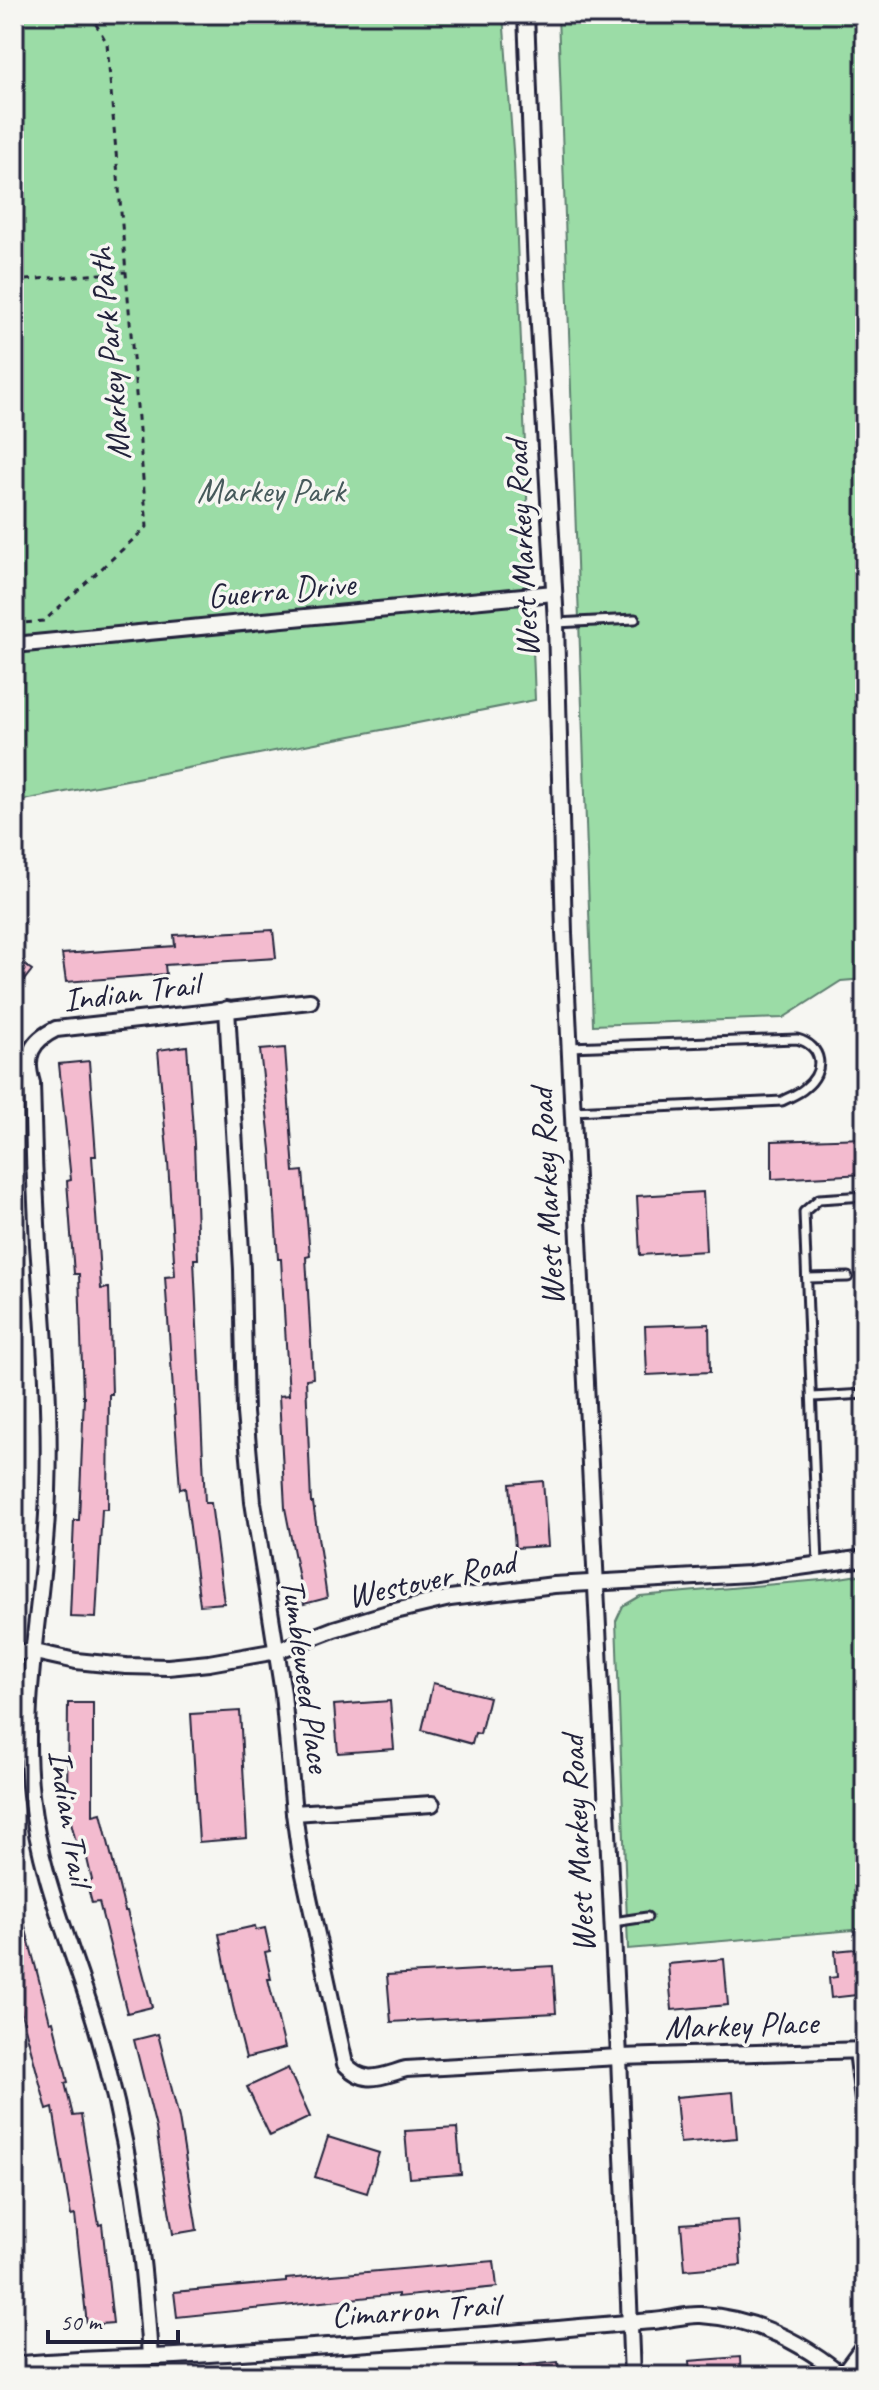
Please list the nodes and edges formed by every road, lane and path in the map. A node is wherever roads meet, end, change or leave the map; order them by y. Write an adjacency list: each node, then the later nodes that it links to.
1 (90, 14): 3 (path, Markey Park Path)
2 (526, 14): 5 (street, West Markey Road)
3 (126, 272): 4 (path); 8 (path, Markey Park Path)
4 (14, 281)
5 (554, 593): 7 (street, West Markey Road); 9 (street, Guerra Drive)
6 (635, 619): 7 (lane)
7 (556, 623): 12 (street, West Markey Road)
8 (14, 624)
9 (14, 645)
10 (310, 1001): 11 (street, Indian Trail)
11 (227, 1009): 22 (street, Tumbleweed Place); 24 (street, Indian Trail)
12 (569, 1047): 13 (street, West Markey Road); 13 (lane)
13 (572, 1111): 21 (street, West Markey Road)
14 (865, 1196): 16 (lane)
15 (848, 1277): 16 (lane)
16 (807, 1278): 18 (lane)
17 (865, 1394): 18 (lane)
18 (813, 1397): 20 (lane)
19 (865, 1558): 20 (street, Westover Road)
20 (818, 1564): 21 (street, Westover Road)
21 (594, 1583): 22 (street, Westover Road); 28 (street, West Markey Road)
22 (277, 1651): 24 (street, Westover Road); 26 (street, Tumbleweed Place)
23 (14, 1652): 24 (street, Westover Road)
24 (35, 1652): 34 (street, Indian Trail)
25 (432, 1804): 26 (street)
26 (294, 1813): 30 (street, Tumbleweed Place)
27 (647, 1917): 28 (lane)
28 (611, 1922): 30 (street, West Markey Road)
29 (861, 2050): 30 (street, Markey Place); 31 (street)
30 (619, 2057): 32 (street, West Markey Road)
31 (865, 2116)
32 (629, 2323): 34 (street, Cimarron Trail); 36 (street, West Markey Road); 37 (street, Cimarron Trail)
33 (865, 2344): 37 (street)
34 (150, 2357): 35 (street, Cimarron Trail)
35 (14, 2365)
36 (632, 2376)
37 (843, 2376)

